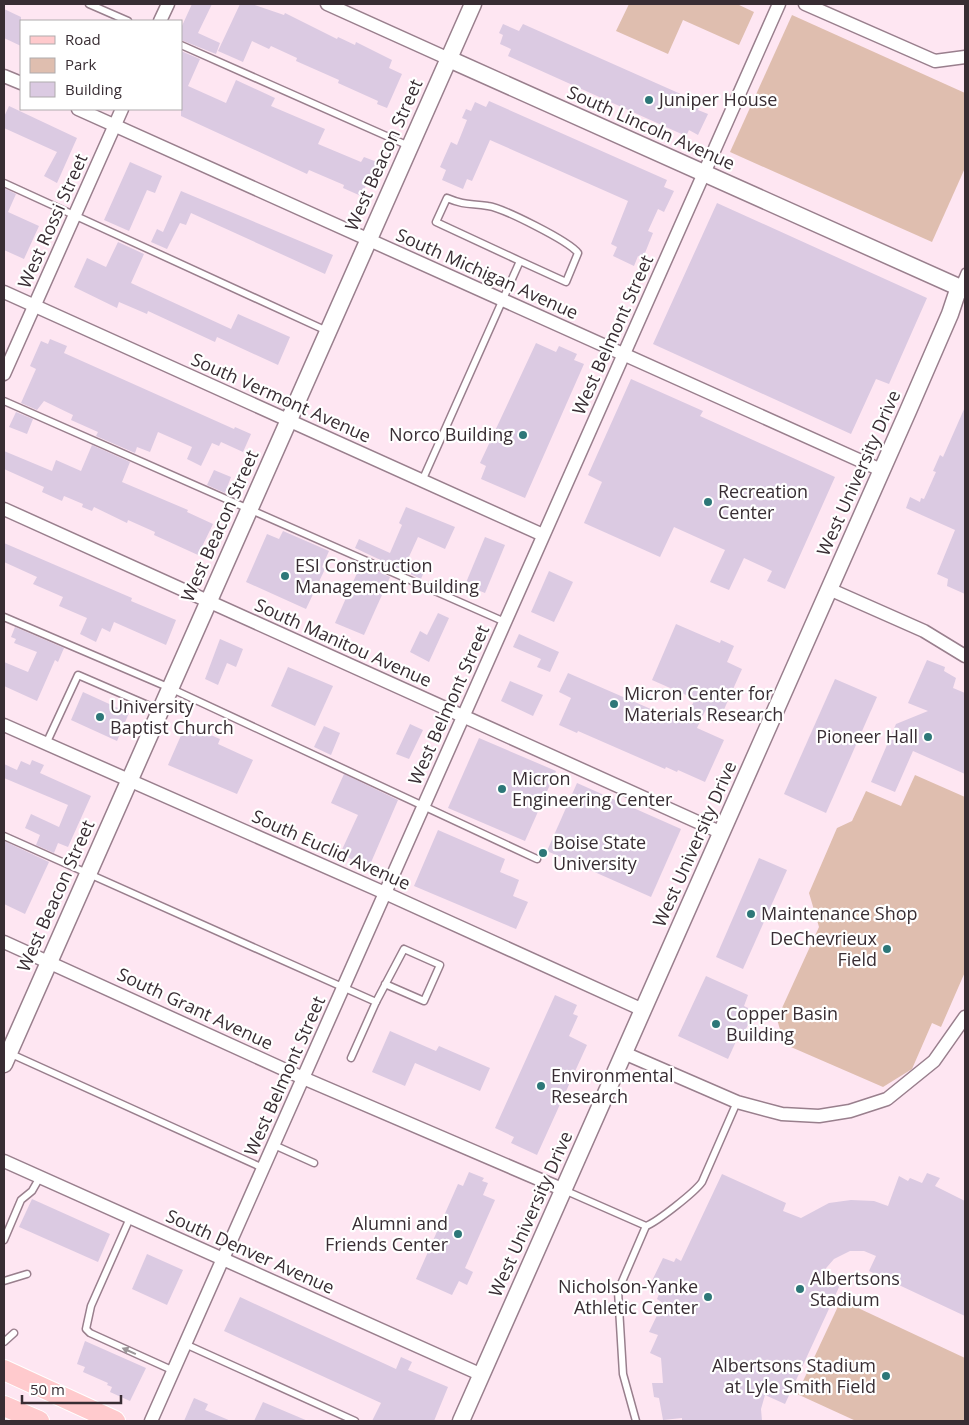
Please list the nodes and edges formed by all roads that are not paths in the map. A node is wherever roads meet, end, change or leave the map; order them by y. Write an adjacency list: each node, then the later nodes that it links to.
1 (89, 4): 7 (lane)
2 (168, 4): 8 (street)
3 (327, 4): 11 (street, South Lincoln Avenue)
4 (473, 4): 11 (street, West Beacon Street)
5 (779, 4): 18 (street, West Belmont Street)
6 (805, 4): 10 (street)
7 (126, 20)
8 (160, 20)
9 (182, 45): 17 (lane)
10 (965, 57)
11 (449, 59): 17 (street, West Beacon Street); 18 (street, South Lincoln Avenue)
12 (4, 76): 13 (street)
13 (20, 83)
14 (80, 110): 16 (street, South Michigan Avenue)
15 (122, 110): 16 (street, West Rossi Street)
16 (114, 125): 20 (street, West Rossi Street); 21 (street, South Michigan Avenue)
17 (410, 146): 21 (street, West Beacon Street)
18 (704, 173): 24 (street, South Lincoln Avenue); 29 (street, West Belmont Street)
19 (4, 183): 20 (lane)
20 (75, 215): 27 (street, West Rossi Street); 28 (lane)
21 (369, 240): 26 (street, South Michigan Avenue); 28 (street, West Beacon Street)
22 (520, 262): 22 (lane); 26 (lane)
23 (965, 272): 24 (lane)
24 (962, 289): 33 (street, West University Drive)
25 (4, 292): 27 (street, South Vermont Avenue)
26 (502, 300): 29 (street, South Michigan Avenue); 34 (lane)
27 (34, 306): 30 (street, West Rossi Street); 32 (street, South Vermont Avenue)
28 (328, 332): 32 (street, West Beacon Street)
29 (624, 354): 33 (street, South Michigan Avenue); 37 (street, West Belmont Street)
30 (4, 374)
31 (4, 401): 36 (lane)
32 (289, 421): 34 (street, South Vermont Avenue); 36 (street, West Beacon Street)
33 (881, 470): 38 (street, West University Drive)
34 (422, 481): 37 (street, South Vermont Avenue)
35 (4, 509): 39 (street, South Manitou Avenue)
36 (249, 510): 39 (street, West Beacon Street); 41 (lane)
37 (544, 535): 41 (street, West Belmont Street)
38 (829, 589): 42 (street); 50 (street, West University Drive)
39 (208, 602): 43 (street, West Beacon Street); 45 (street, South Manitou Avenue)
40 (4, 617): 43 (lane)
41 (505, 622): 45 (street, West Belmont Street)
42 (965, 656)
43 (170, 688): 44 (street, West Beacon Street); 49 (lane)
44 (160, 710): 47 (lane); 48 (street, West Beacon Street)
45 (463, 716): 49 (street, West Belmont Street); 50 (street, South Manitou Avenue)
46 (4, 725): 47 (street, South Euclid Avenue)
47 (46, 744): 48 (street, South Euclid Avenue)
48 (129, 781): 53 (street, West Beacon Street); 54 (street, South Euclid Avenue)
49 (423, 807): 52 (lane); 54 (street, West Belmont Street)
50 (722, 833): 60 (street, West University Drive)
51 (4, 836): 53 (lane)
52 (537, 859)
53 (88, 874): 56 (street, West Beacon Street); 58 (lane)
54 (385, 893): 58 (street, West Belmont Street); 60 (street, South Euclid Avenue)
55 (4, 942): 56 (street, South Grant Avenue)
56 (49, 962): 63 (street, West Beacon Street); 65 (street, South Grant Avenue)
57 (385, 984): 57 (lane); 59 (lane)
58 (343, 987): 59 (lane); 65 (street, West Belmont Street)
59 (376, 1002): 64 (lane)
60 (642, 1010): 62 (street, West University Drive)
61 (965, 1016): 66 (street)
62 (624, 1053): 66 (street); 72 (street, West University Drive)
63 (6, 1058): 70 (lane)
64 (352, 1058)
65 (303, 1078): 67 (street, West Belmont Street); 72 (street, South Grant Avenue)
66 (737, 1102): 74 (lane)
67 (274, 1145): 69 (lane); 70 (street, West Belmont Street)
68 (4, 1161): 71 (street, South Denver Avenue)
69 (314, 1163)
70 (263, 1168): 76 (street, West Belmont Street)
71 (40, 1177): 73 (street, South Denver Avenue); 75 (lane)
72 (564, 1190): 74 (lane); 84 (street, West University Drive)
73 (130, 1218): 76 (street, South Denver Avenue); 83 (lane, one-way to 73)
74 (646, 1226): 91 (lane)
75 (4, 1240)
76 (223, 1260): 81 (street, West Belmont Street); 84 (street, South Denver Avenue)
77 (27, 1274): 78 (lane)
78 (4, 1281)
79 (14, 1333): 80 (lane)
80 (4, 1342)
81 (185, 1344): 83 (street, West Belmont Street); 89 (lane)
82 (4, 1370): 87 (main road)
83 (174, 1371): 88 (street, West Belmont Street)
84 (482, 1375): 90 (street, West University Drive)
85 (4, 1406): 86 (main road)
86 (39, 1421)
87 (115, 1421)
88 (151, 1421)
89 (355, 1421)
90 (461, 1421)
91 (636, 1421)

